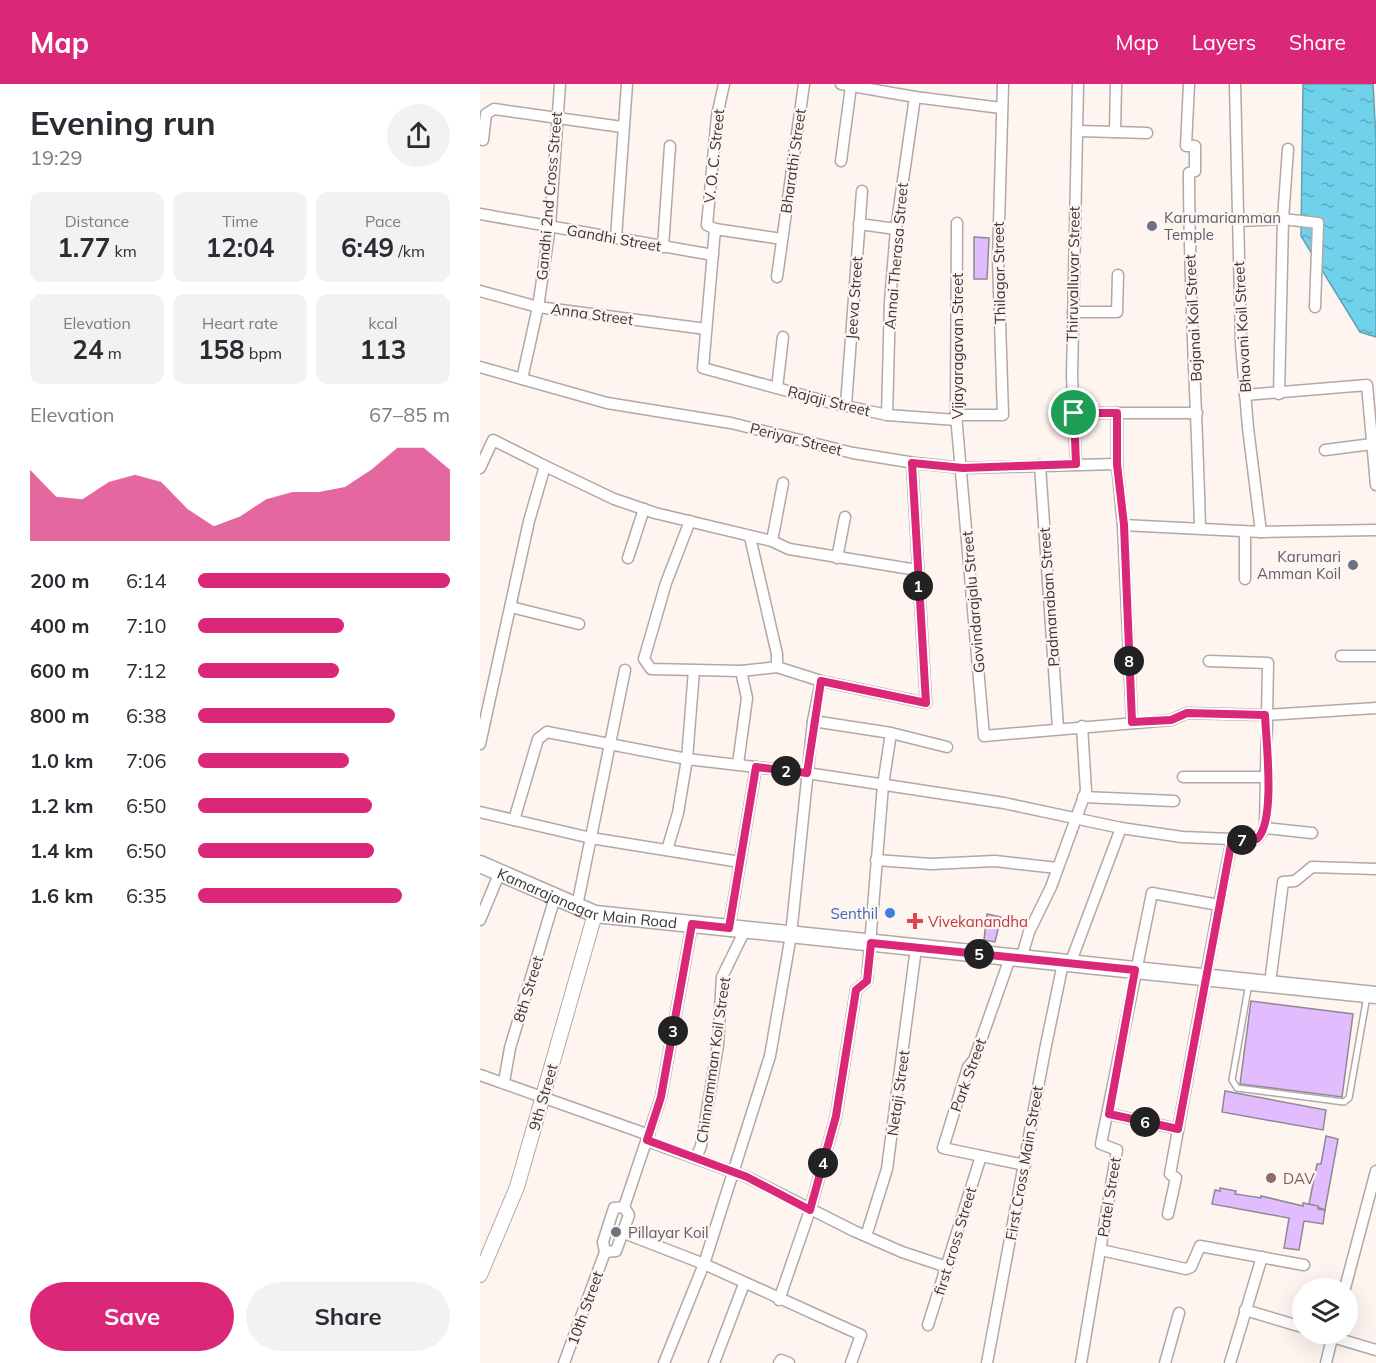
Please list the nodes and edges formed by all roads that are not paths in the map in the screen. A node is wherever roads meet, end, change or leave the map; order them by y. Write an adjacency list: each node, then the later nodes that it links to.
1 (560, 84): 14 (street, Gandhi 2nd Cross Street)
2 (627, 84): 15 (street)
3 (724, 84): 30 (street, V. O. C. Street)
4 (804, 84): 33 (street, Bharathi Street)
5 (1003, 84): 13 (street, Thilagar Street)
6 (1078, 84): 16 (street, Thiruvalluvar Street)
7 (1116, 84): 17 (street)
8 (1189, 84): 53 (street, Bajanai Koil Street)
9 (1235, 84): 26 (street, Bhavani Koil Street)
10 (846, 85): 11 (street); 22 (street)
11 (888, 88): 12 (street)
12 (915, 98): 13 (street); 31 (street, Annai Therasa Street)
13 (1001, 108): 55 (street, Thilagar Street)
14 (557, 118): 15 (street); 19 (street); 29 (street, Gandhi 2nd Cross Street)
15 (622, 127): 32 (street)
16 (1077, 131): 17 (street); 41 (street, Thiruvalluvar Street)
17 (1115, 132): 18 (street)
18 (1147, 133)
19 (483, 140)
20 (670, 146): 34 (street)
21 (1288, 149): 25 (street)
22 (841, 161)
23 (862, 191): 28 (street, Jeeva Street)
24 (480, 213): 29 (street, Gandhi Street)
25 (1283, 219): 26 (street); 40 (street); 48 (street)
26 (1238, 221): 49 (street, Bhavani Koil Street)
27 (957, 223): 55 (street, Vijayaragavan Street)
28 (859, 224): 31 (street); 50 (street, Jeeva Street)
29 (550, 226): 32 (street, Gandhi Street); 39 (street, Gandhi 2nd Cross Street)
30 (715, 229): 33 (street); 35 (street, V. O. C. Street)
31 (896, 229): 54 (street, Annai Therasa Street)
32 (616, 238): 34 (street, Gandhi Street)
33 (782, 238): 37 (street, Bharathi Street)
34 (663, 247): 35 (street, Gandhi Street)
35 (713, 255): 42 (street, V. O. C. Street)
36 (1118, 275): 41 (street)
37 (777, 277)
38 (480, 291): 39 (street, Anna Street)
39 (538, 307): 42 (street, Anna Street); 46 (street, Gandhi 2nd Cross Street)
40 (1315, 307)
41 (1073, 312): 51 (street, Thiruvalluvar Street)
42 (706, 330): 45 (street, V. O. C. Street)
43 (783, 337): 47 (street)
44 (480, 367): 46 (street, Periyar Street)
45 (703, 368): 47 (street, Rajaji Street)
46 (522, 379): 58 (street, Periyar Street)
47 (777, 388): 50 (street, Rajaji Street)
48 (1279, 394): 49 (street); 56 (street)
49 (1245, 395): 74 (street, Bhavani Koil Street)
50 (846, 405): 54 (street, Rajaji Street)
51 (1074, 413): 52 (street); 59 (street, Thiruvalluvar Street)
52 (1117, 413): 53 (street); 60 (street)
53 (1197, 413): 71 (street, Bajanai Koil Street)
54 (887, 415): 55 (street, Rajaji Street)
55 (957, 418): 64 (street, Vijayaragavan Street)
56 (1372, 444): 57 (street); 66 (street)
57 (1324, 450)
58 (912, 463): 64 (street, Periyar Street); 79 (street)
59 (1076, 464): 60 (street, Periyar Street); 61 (street, Periyar Street)
60 (1117, 464): 70 (street)
61 (1040, 465): 64 (street, Periyar Street); 96 (street, Padmanaban Street)
62 (545, 466): 63 (street); 67 (street); 81 (street)
63 (480, 468)
64 (963, 468): 96 (street, Govindarajalu Street)
65 (783, 483): 76 (street)
66 (1376, 485)
67 (644, 509): 69 (street); 77 (street)
68 (845, 517): 78 (street)
69 (690, 521): 75 (street); 88 (street)
70 (1124, 525): 71 (street); 94 (street)
71 (1200, 528): 73 (street)
72 (1376, 530): 74 (street)
73 (1245, 532): 74 (street); 80 (street)
74 (1261, 532)
75 (750, 537): 76 (street); 86 (street)
76 (772, 541): 78 (street)
77 (628, 558)
78 (837, 558): 79 (street)
79 (917, 570): 90 (street)
80 (1245, 579)
81 (511, 607): 82 (street); 98 (street)
82 (579, 624)
83 (1341, 656): 84 (street)
84 (1376, 656)
85 (1209, 661): 92 (street)
86 (777, 667): 89 (street); 90 (street)
87 (625, 670): 99 (street)
88 (694, 670): 89 (street); 101 (street)
89 (741, 671): 102 (street)
90 (821, 681): 93 (street)
91 (1376, 708): 92 (street)
92 (1265, 715): 94 (street); 106 (street)
93 (813, 721): 97 (street); 104 (street)
94 (1132, 722): 95 (street)
95 (1082, 726): 96 (street); 108 (street)
96 (1058, 729)
97 (891, 734): 100 (street); 107 (street)
98 (480, 744)
99 (609, 745): 101 (street); 112 (street); 116 (street)
100 (947, 747)
101 (687, 759): 102 (street); 118 (street)
102 (738, 764): 103 (street)
103 (756, 767): 104 (street); 120 (street, Chinnamman Koil Street)
104 (807, 773): 107 (street); 132 (street)
105 (1183, 777): 106 (street)
106 (1268, 777): 114 (street)
107 (883, 785): 111 (street); 119 (street)
108 (1083, 797): 109 (street); 111 (street)
109 (1174, 801)
110 (480, 812): 112 (street)
111 (1076, 819): 113 (street); 122 (street)
112 (514, 820): 116 (street)
113 (1121, 828): 117 (street); 136 (street, First Cross Main Street)
114 (1265, 828): 115 (street); 117 (street)
115 (1312, 833)
116 (591, 838): 118 (street); 127 (street)
117 (1232, 839): 126 (street)
118 (667, 850): 120 (street)
119 (876, 860): 122 (street); 133 (street)
120 (740, 862): 131 (street, Chinnamman Koil Street)
121 (480, 864): 124 (main road, Kamarajanagar Main Road)
122 (1057, 868): 135 (street)
123 (1376, 869): 140 (street)
124 (500, 872): 125 (main road, Kamarajanagar Main Road); 129 (street)
125 (555, 897): 127 (main road, Kamarajanagar Main Road); 143 (street, 8th Street)
126 (1219, 905): 137 (street); 138 (street)
127 (577, 906): 128 (main road, Kamarajanagar Main Road)
128 (595, 914): 130 (main road, Kamarajanagar Main Road); 144 (street, 9th Street)
129 (480, 920)
130 (692, 924): 131 (main road, Kamarajanagar Main Road); 147 (street, 10th Street)
131 (737, 929): 132 (main road, Kamarajanagar Main Road); 149 (street, Chinnamman Koil Street)
132 (791, 935): 133 (main road, Kamarajanagar Main Road); 152 (street)
133 (871, 943): 134 (main road, Kamarajanagar Main Road); 154 (street)
134 (916, 948): 135 (main road, Kamarajanagar Main Road); 157 (street, Netaji Street)
135 (1016, 958): 136 (main road, Kamarajanagar Main Road); 148 (street, Park Street)
136 (1067, 964): 137 (main road, Kamarajanagar Main Road); 150 (street, First Cross Main Street)
137 (1135, 970): 138 (main road, Kamarajanagar Main Road); 145 (street, Patel Street)
138 (1205, 978): 139 (main road, Kamarajanagar Main Road); 146 (street)
139 (1249, 982): 140 (main road, Kamarajanagar Main Road); 141 (lane)
140 (1270, 983): 141 (main road, Kamarajanagar Main Road)
141 (1372, 995)
142 (480, 1075): 143 (street)
143 (504, 1082): 144 (street)
144 (543, 1097): 147 (street); 164 (street, 9th Street)
145 (1109, 1114): 146 (street); 158 (street, Patel Street)
146 (1178, 1129): 155 (street)
147 (648, 1138): 149 (street); 153 (street, 10th Street)
148 (981, 1156): 150 (street, Park Street); 163 (street, first cross Street)
149 (696, 1158): 152 (street)
150 (1025, 1165): 181 (street, First Cross Main Street)
151 (1376, 1171): 165 (street)
152 (735, 1172): 154 (street); 161 (street)
153 (624, 1207): 156 (street, 10th Street); 159 (street, 10th Street)
154 (810, 1210): 157 (street); 167 (street)
155 (1168, 1214)
156 (624, 1233): 159 (street, 10th Street); 161 (street)
157 (866, 1236): 163 (street)
158 (1101, 1250): 160 (street); 182 (street, Patel Street)
159 (605, 1252): 176 (street, 10th Street)
160 (1262, 1257): 162 (street); 168 (street)
161 (704, 1264): 166 (street); 177 (street)
162 (1304, 1265)
163 (947, 1267): 171 (street, first cross Street)
164 (480, 1275)
165 (1348, 1278)
166 (744, 1284): 167 (street); 178 (street)
167 (779, 1300): 175 (street)
168 (1245, 1310): 170 (street); 184 (street)
169 (1179, 1313): 183 (street)
170 (1292, 1324)
171 (928, 1325)
172 (1328, 1344): 185 (street)
173 (1357, 1344): 174 (street)
174 (1376, 1350)
175 (853, 1362)
176 (564, 1363)
177 (664, 1363)
178 (714, 1363)
179 (778, 1363): 180 (street)
180 (789, 1363)
181 (987, 1363)
182 (1081, 1363)
183 (1166, 1363)
184 (1230, 1363)
185 (1326, 1363)

